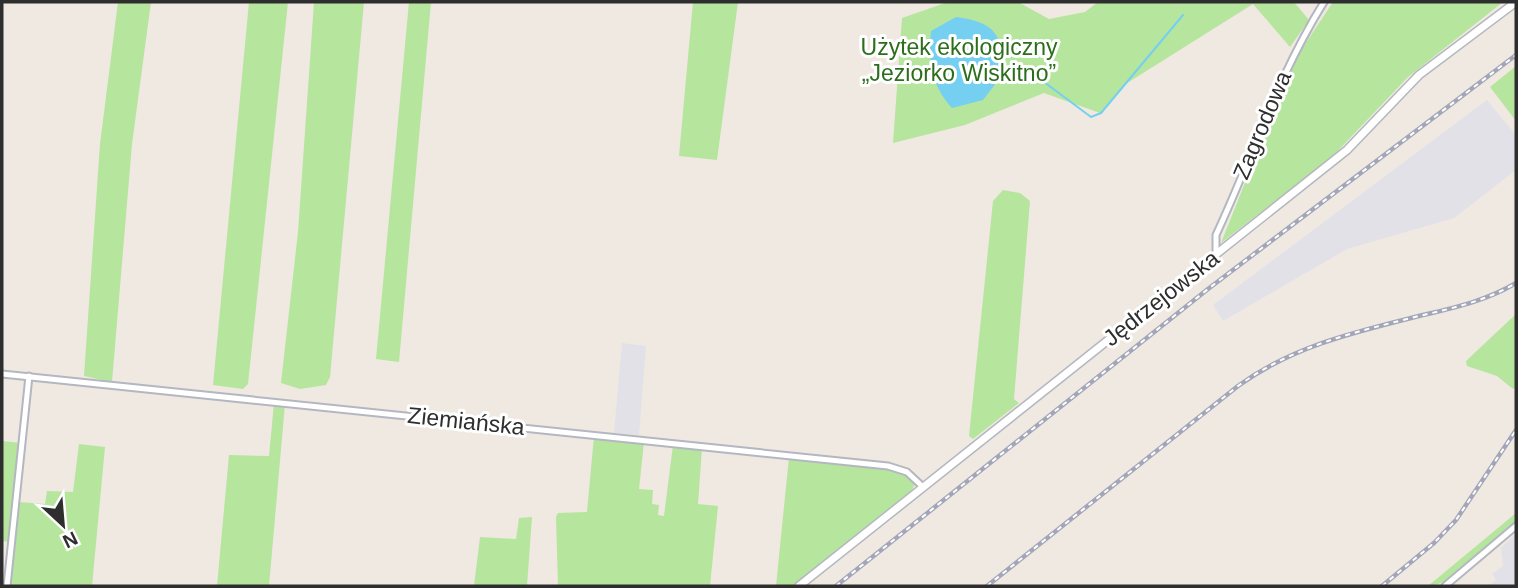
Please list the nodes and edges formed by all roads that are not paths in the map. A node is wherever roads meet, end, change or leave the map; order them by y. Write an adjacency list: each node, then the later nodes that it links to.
1 (1324, 2): 3 (street, Zagrodowa)
2 (1516, 2): 3 (street, Jędrzejowska)
3 (1216, 255): 6 (street, Jędrzejowska)
4 (2, 374): 5 (street, Ziemiańska)
5 (29, 376): 6 (street, Ziemiańska); 8 (street)
6 (923, 487): 9 (street, Jędrzejowska)
7 (1516, 526): 10 (street)
8 (7, 586)
9 (799, 586)
10 (1445, 586)

